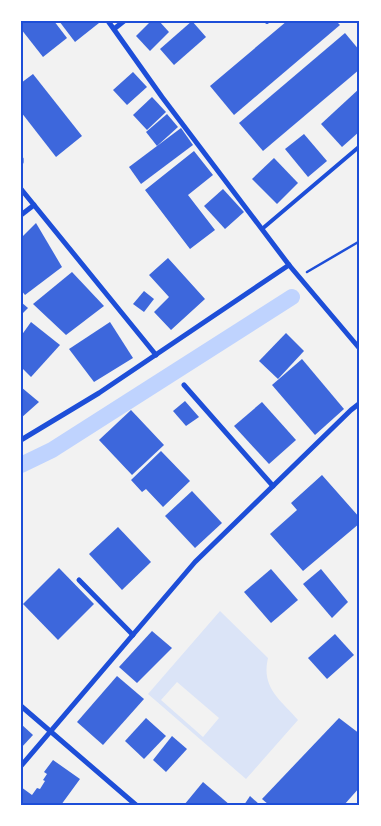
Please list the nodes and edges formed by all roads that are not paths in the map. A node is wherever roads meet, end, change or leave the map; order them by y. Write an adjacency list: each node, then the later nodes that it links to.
1 (108, 21): 3 (street)
2 (124, 21): 3 (street)
3 (114, 29): 10 (street)
4 (360, 146): 10 (lane)
5 (21, 158): 6 (street)
6 (21, 162)
7 (21, 189): 8 (street)
8 (34, 205): 9 (street); 13 (street)
9 (21, 216)
10 (262, 229): 11 (street)
11 (289, 265): 12 (street); 13 (street)
12 (360, 349)
13 (156, 355): 16 (street)
14 (184, 385): 17 (street)
15 (360, 403): 17 (street)
16 (21, 440)
17 (273, 486): 19 (street)
18 (79, 580): 19 (street)
19 (133, 635): 21 (street)
20 (21, 706): 21 (street)
21 (51, 731): 22 (street); 23 (street)
22 (21, 766)
23 (136, 805)

